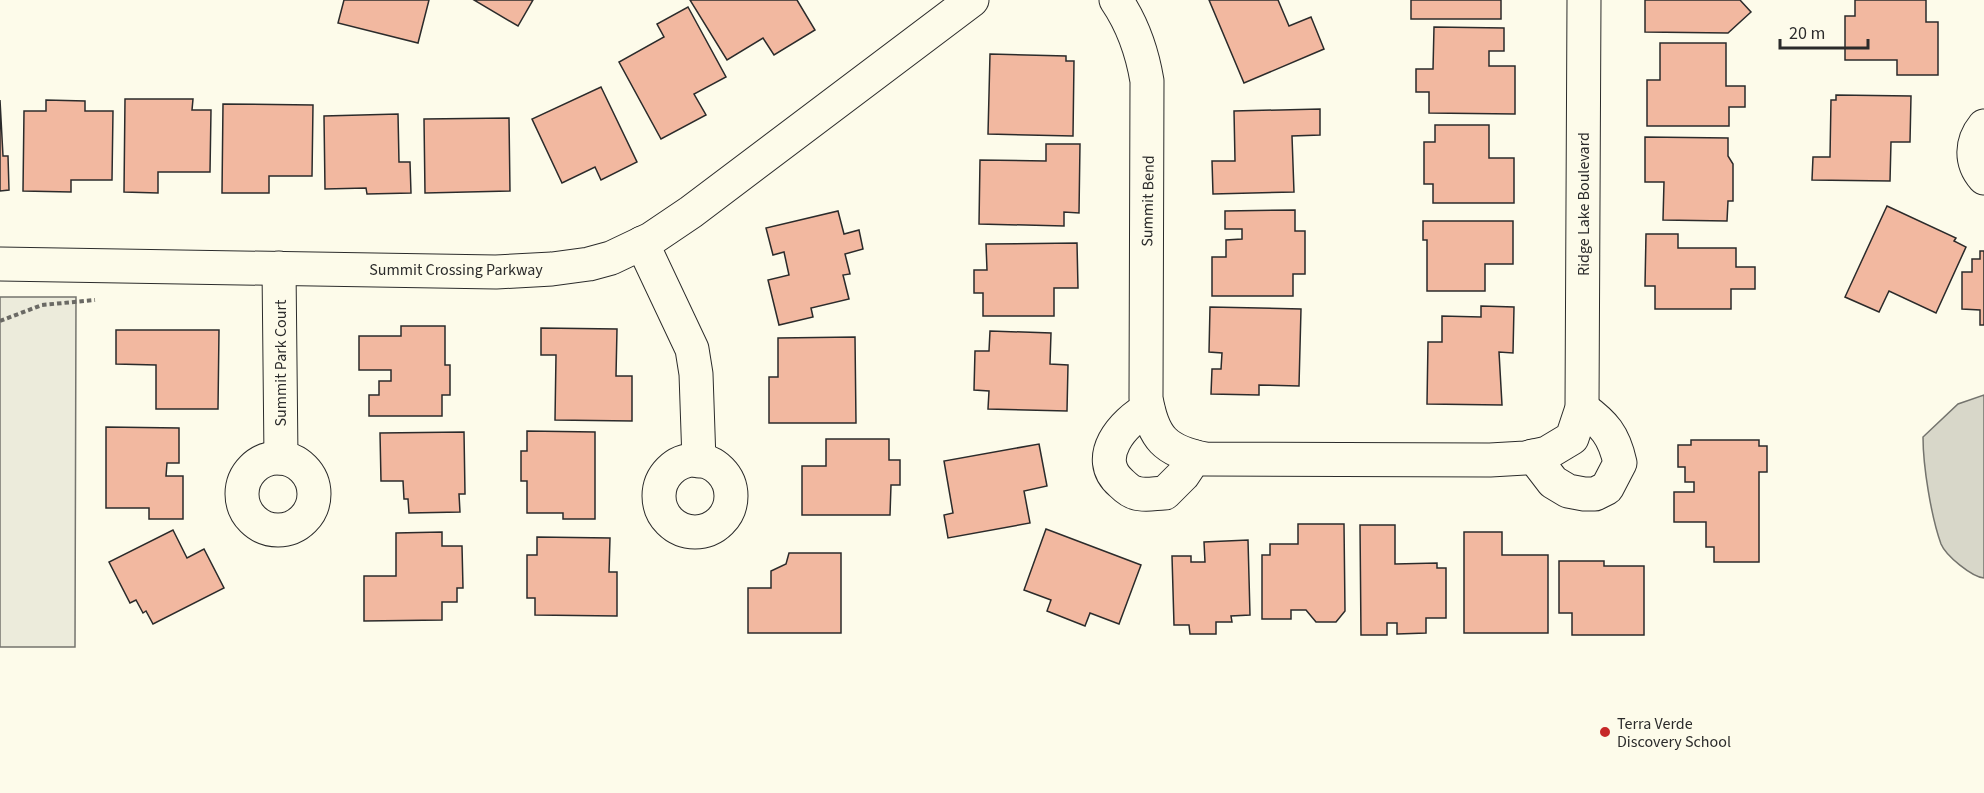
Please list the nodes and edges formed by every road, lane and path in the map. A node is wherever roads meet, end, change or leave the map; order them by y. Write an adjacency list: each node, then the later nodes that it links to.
1 (972, 0): 6 (street, Summit Crossing Parkway)
2 (1116, 0): 12 (street, Summit Bend)
3 (1584, 0): 11 (street, Ridge Lake Boulevard)
4 (1984, 126): 5 (street)
5 (1984, 178)
6 (642, 243): 8 (street, Summit Crossing Parkway); 16 (street)
7 (0, 264): 8 (street, Summit Crossing Parkway)
8 (279, 268): 15 (street, Summit Park Court)
9 (95, 300): 10 (path)
10 (0, 321)
11 (1582, 408): 13 (street, Summit Bend); 13 (street)
12 (1148, 409): 14 (street, Summit Bend); 14 (street)
13 (1533, 456): 14 (street, Summit Bend)
14 (1196, 457)
15 (281, 458)
16 (699, 461)

